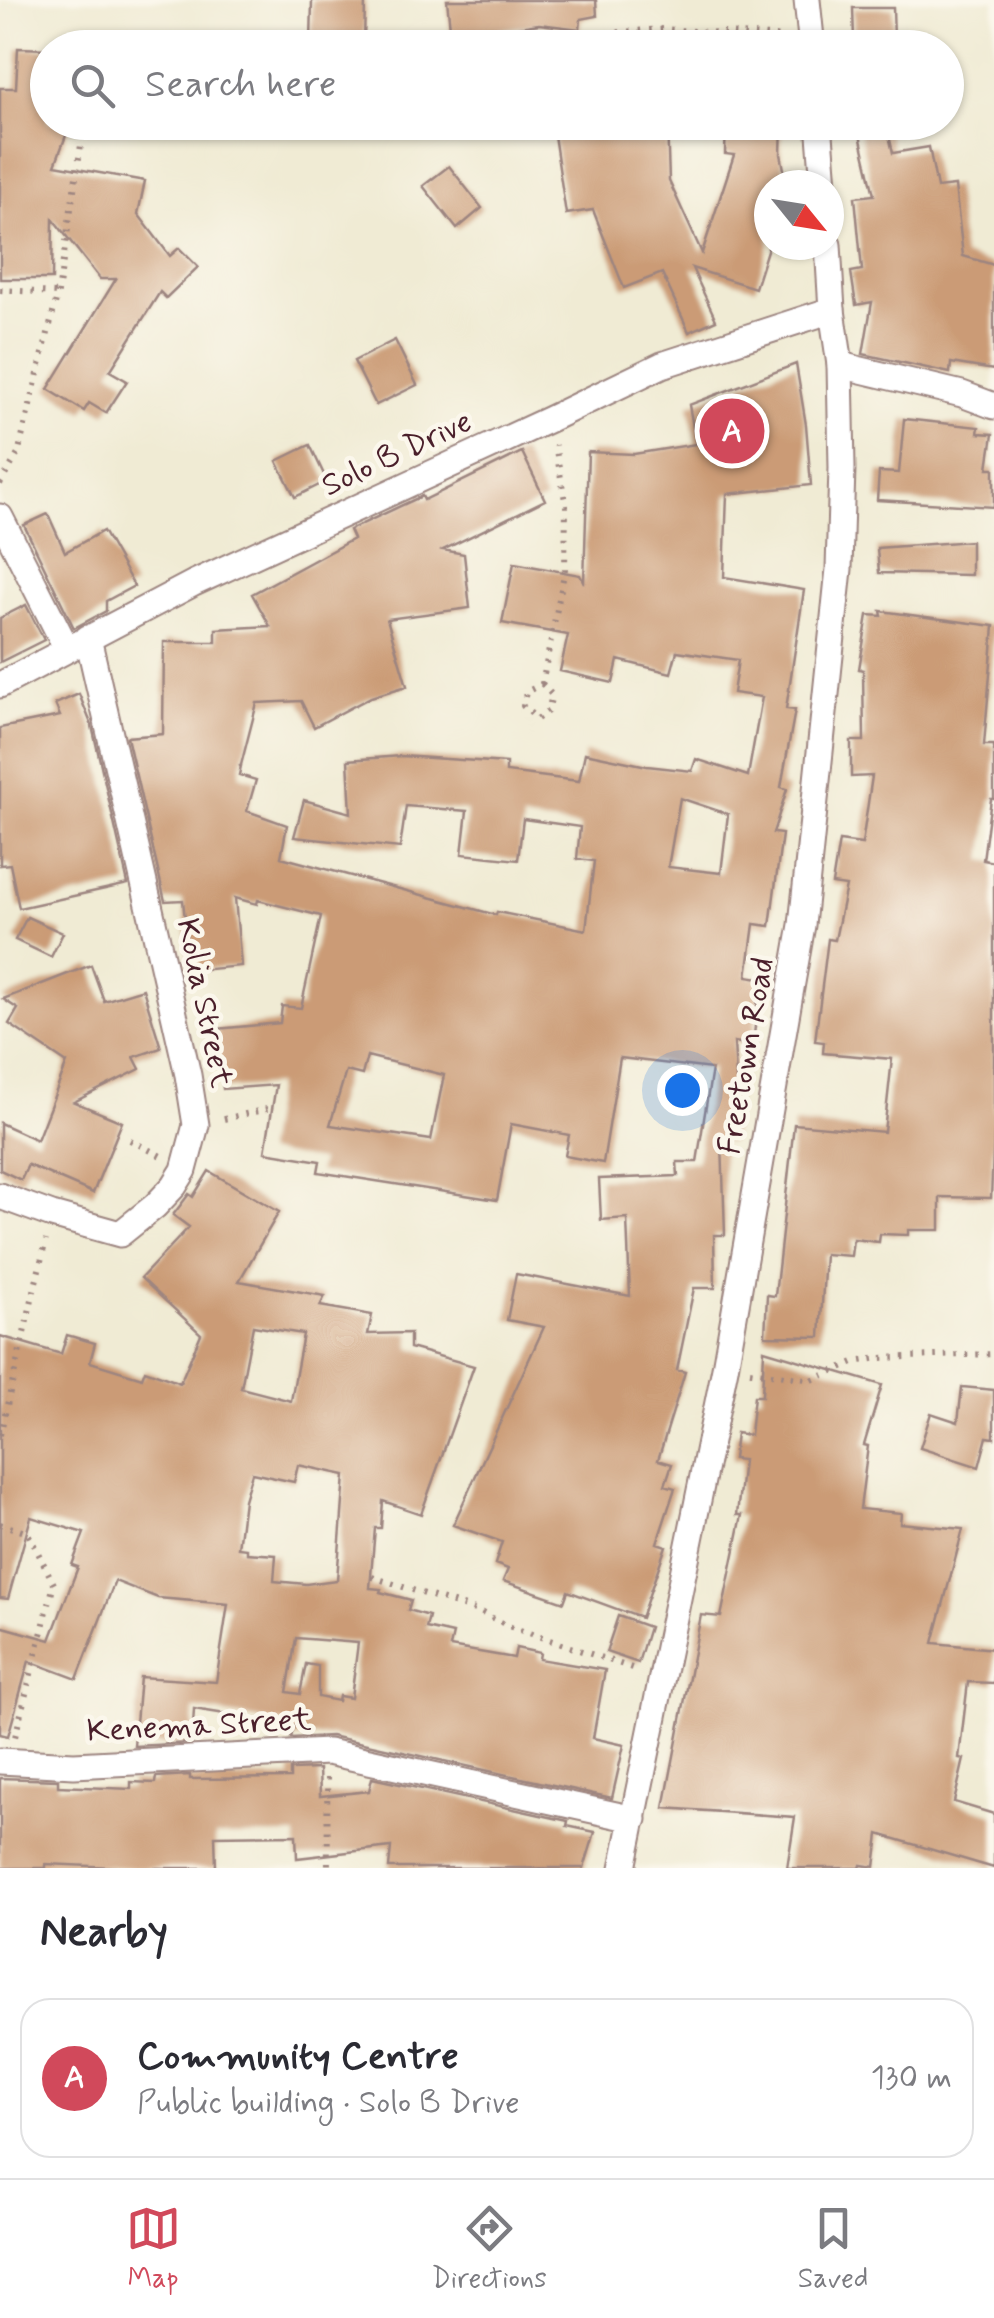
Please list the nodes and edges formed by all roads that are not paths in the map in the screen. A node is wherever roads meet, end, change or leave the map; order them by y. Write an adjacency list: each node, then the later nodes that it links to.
1 (807, 0): 2 (street)
2 (810, 30)
3 (820, 140): 4 (street)
4 (823, 170)
5 (829, 260): 6 (street, Freetown Road)
6 (832, 310): 7 (street, Freetown Road); 10 (street, Solo B Drive)
7 (840, 365): 8 (street); 14 (street, Freetown Road)
8 (994, 406)
9 (0, 517): 10 (street, Kolia Street)
10 (78, 644): 11 (street, Solo B Drive); 12 (street, Kolia Street)
11 (0, 685)
12 (0, 1196)
13 (4, 1762): 14 (street, Kenema Street)
14 (634, 1819): 15 (street, Freetown Road)
15 (623, 1868)

